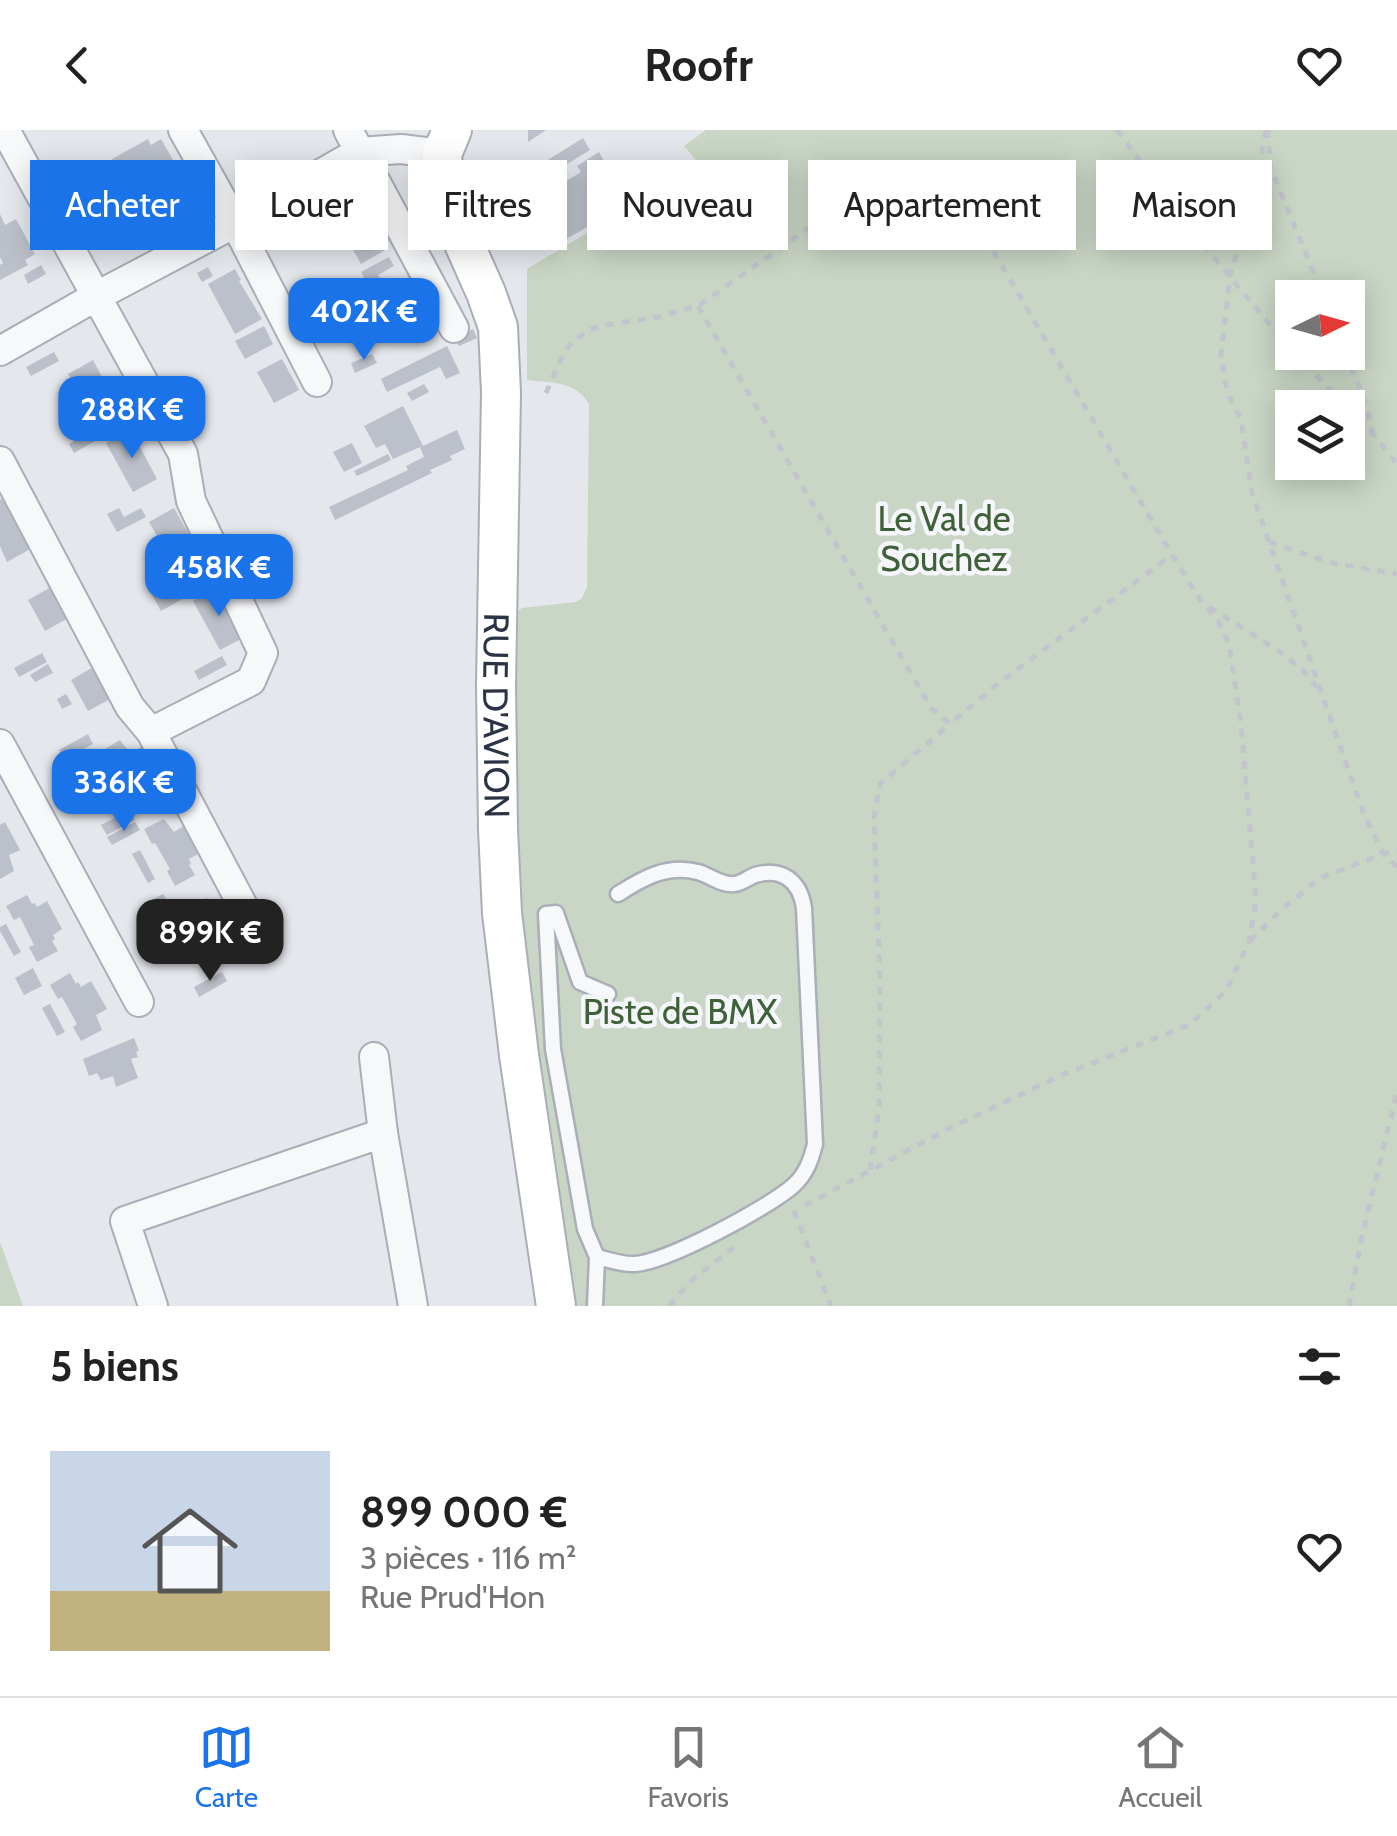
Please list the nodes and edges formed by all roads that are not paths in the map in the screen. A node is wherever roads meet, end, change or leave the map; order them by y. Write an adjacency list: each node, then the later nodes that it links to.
1 (5, 130): 8 (street)
2 (183, 130): 6 (street)
3 (354, 141): 4 (street); 5 (street); 9 (street)
4 (447, 142): 24 (street, RUE D'AVION)
5 (327, 160)
6 (235, 224): 8 (street)
7 (248, 250): 11 (street)
8 (95, 297): 10 (street); 13 (street)
9 (454, 328)
10 (0, 351)
11 (317, 382)
12 (0, 462): 13 (street)
13 (151, 732): 16 (street)
14 (0, 744): 18 (street)
15 (618, 894): 21 (lane)
16 (261, 940)
17 (608, 994): 21 (lane)
18 (139, 1002)
19 (374, 1056): 20 (street)
20 (383, 1133): 22 (street); 23 (street)
21 (597, 1257): 25 (lane)
22 (153, 1306)
23 (414, 1306)
24 (556, 1306)
25 (595, 1306)

